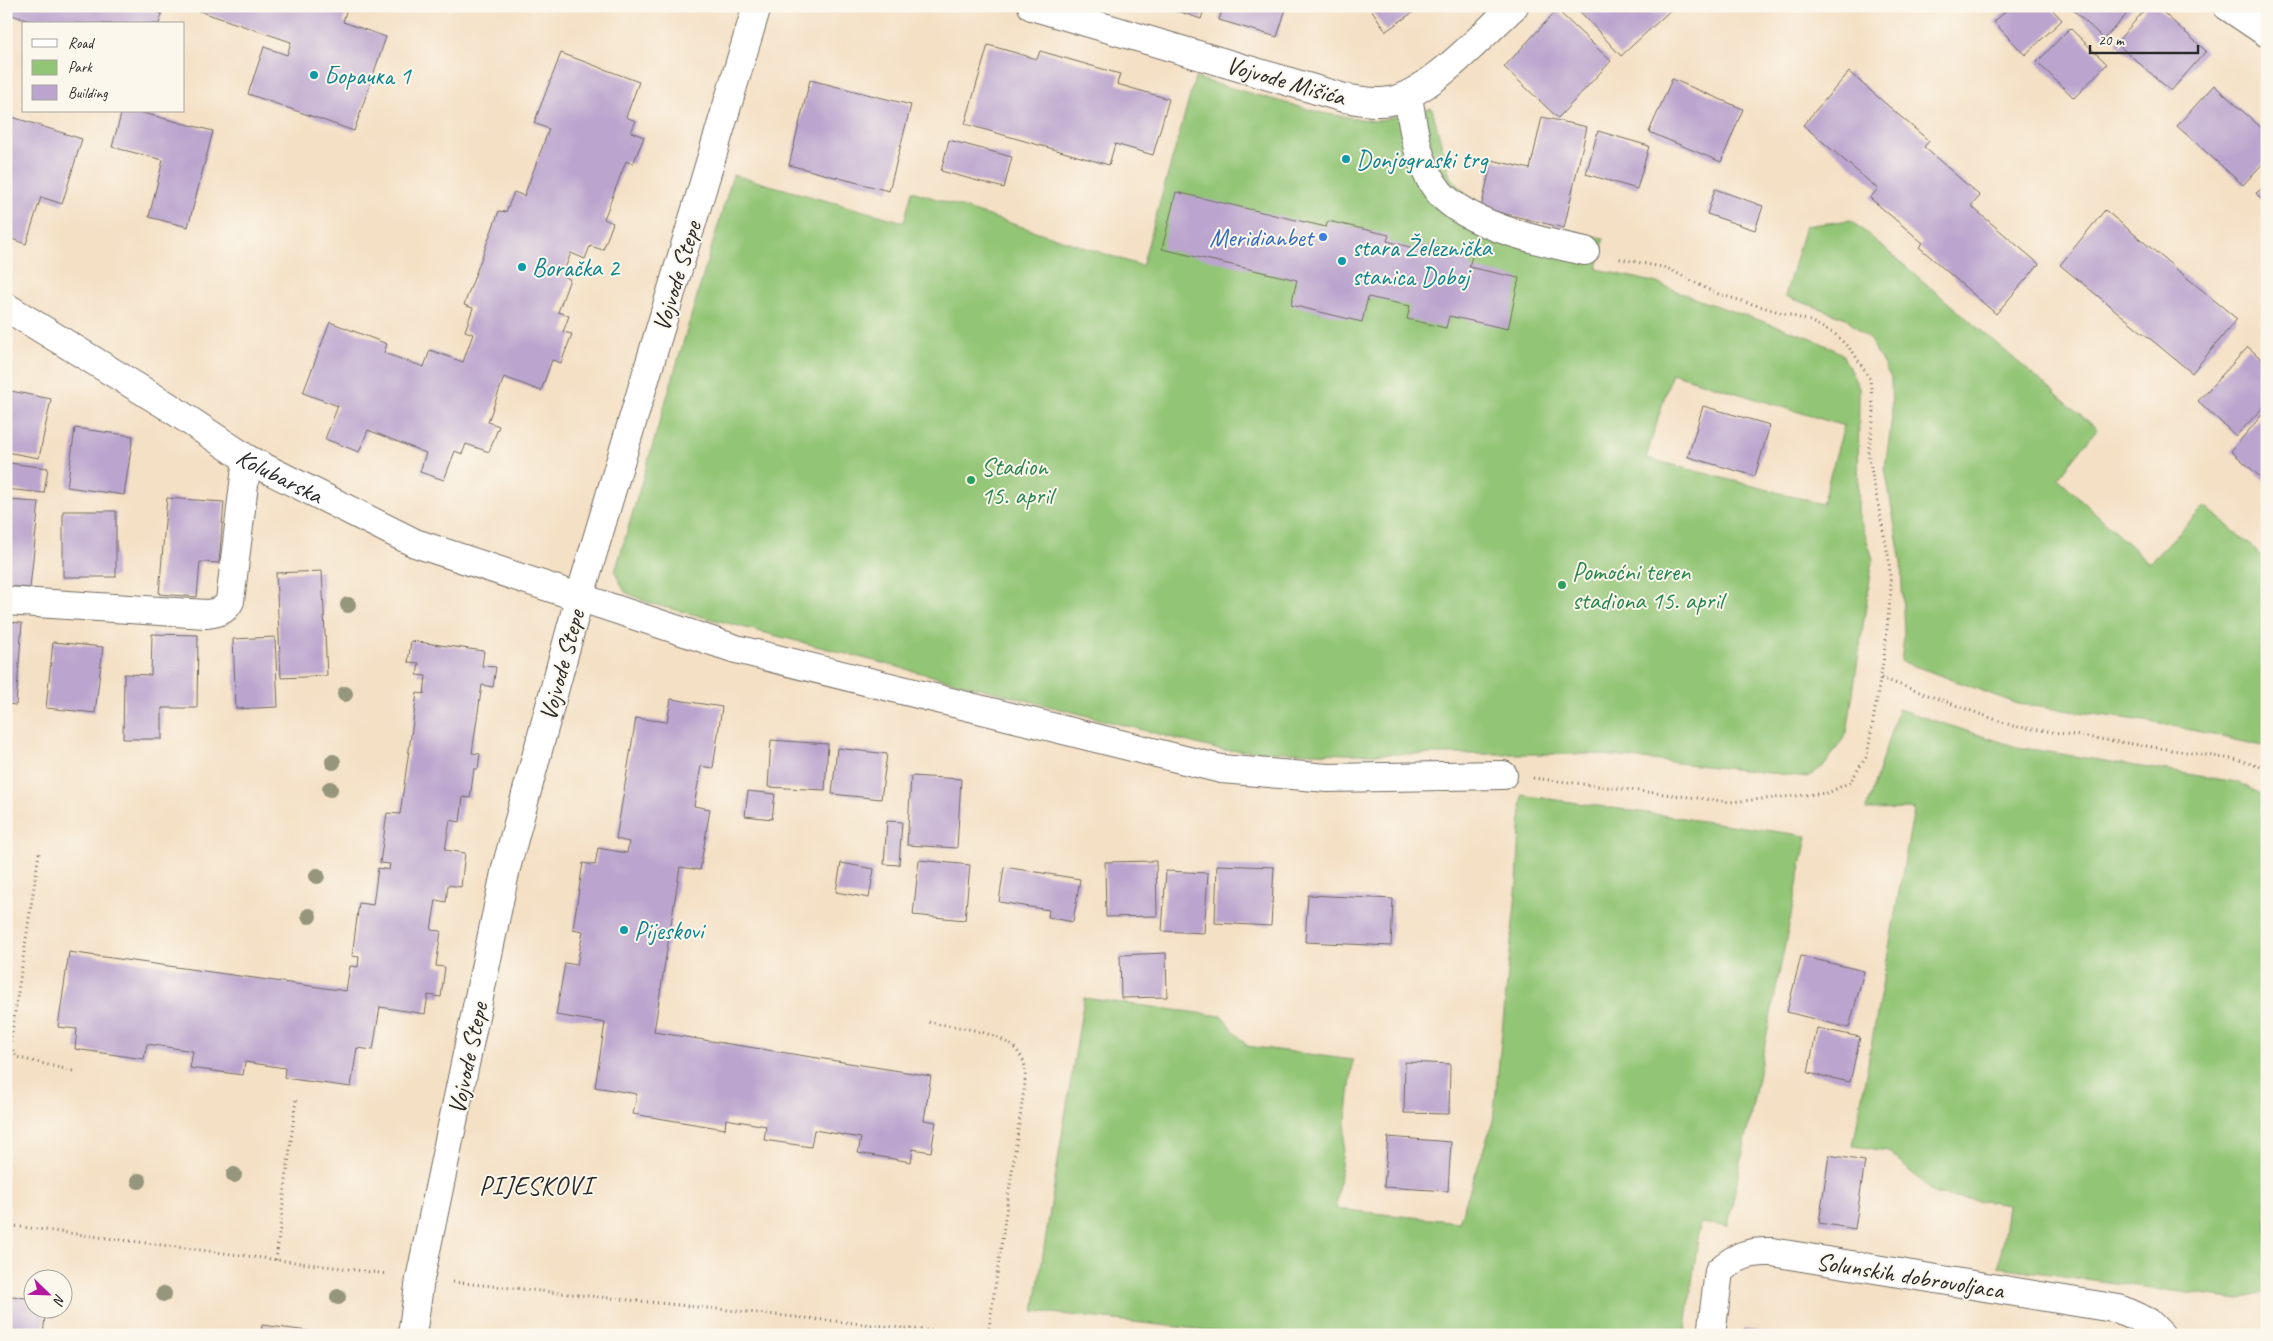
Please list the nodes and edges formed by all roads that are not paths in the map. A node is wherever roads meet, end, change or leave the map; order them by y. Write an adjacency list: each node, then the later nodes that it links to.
1 (757, 6): 10 (street, Vojvode Stepe)
2 (1032, 6): 6 (street, Vojvode Mišića)
3 (1514, 6): 6 (street, Vojvode Mišića)
4 (2227, 6): 5 (street)
5 (2267, 33)
6 (1408, 96): 7 (street)
7 (1585, 251)
8 (6, 307): 9 (street, Kolubarska)
9 (247, 459): 10 (street, Kolubarska); 11 (street)
10 (579, 599): 12 (street, Kolubarska); 13 (street, Vojvode Stepe)
11 (6, 601)
12 (1503, 775)
13 (412, 1335)
14 (1711, 1335): 15 (street, Solunskih dobrovoljaca)
15 (2161, 1335)

